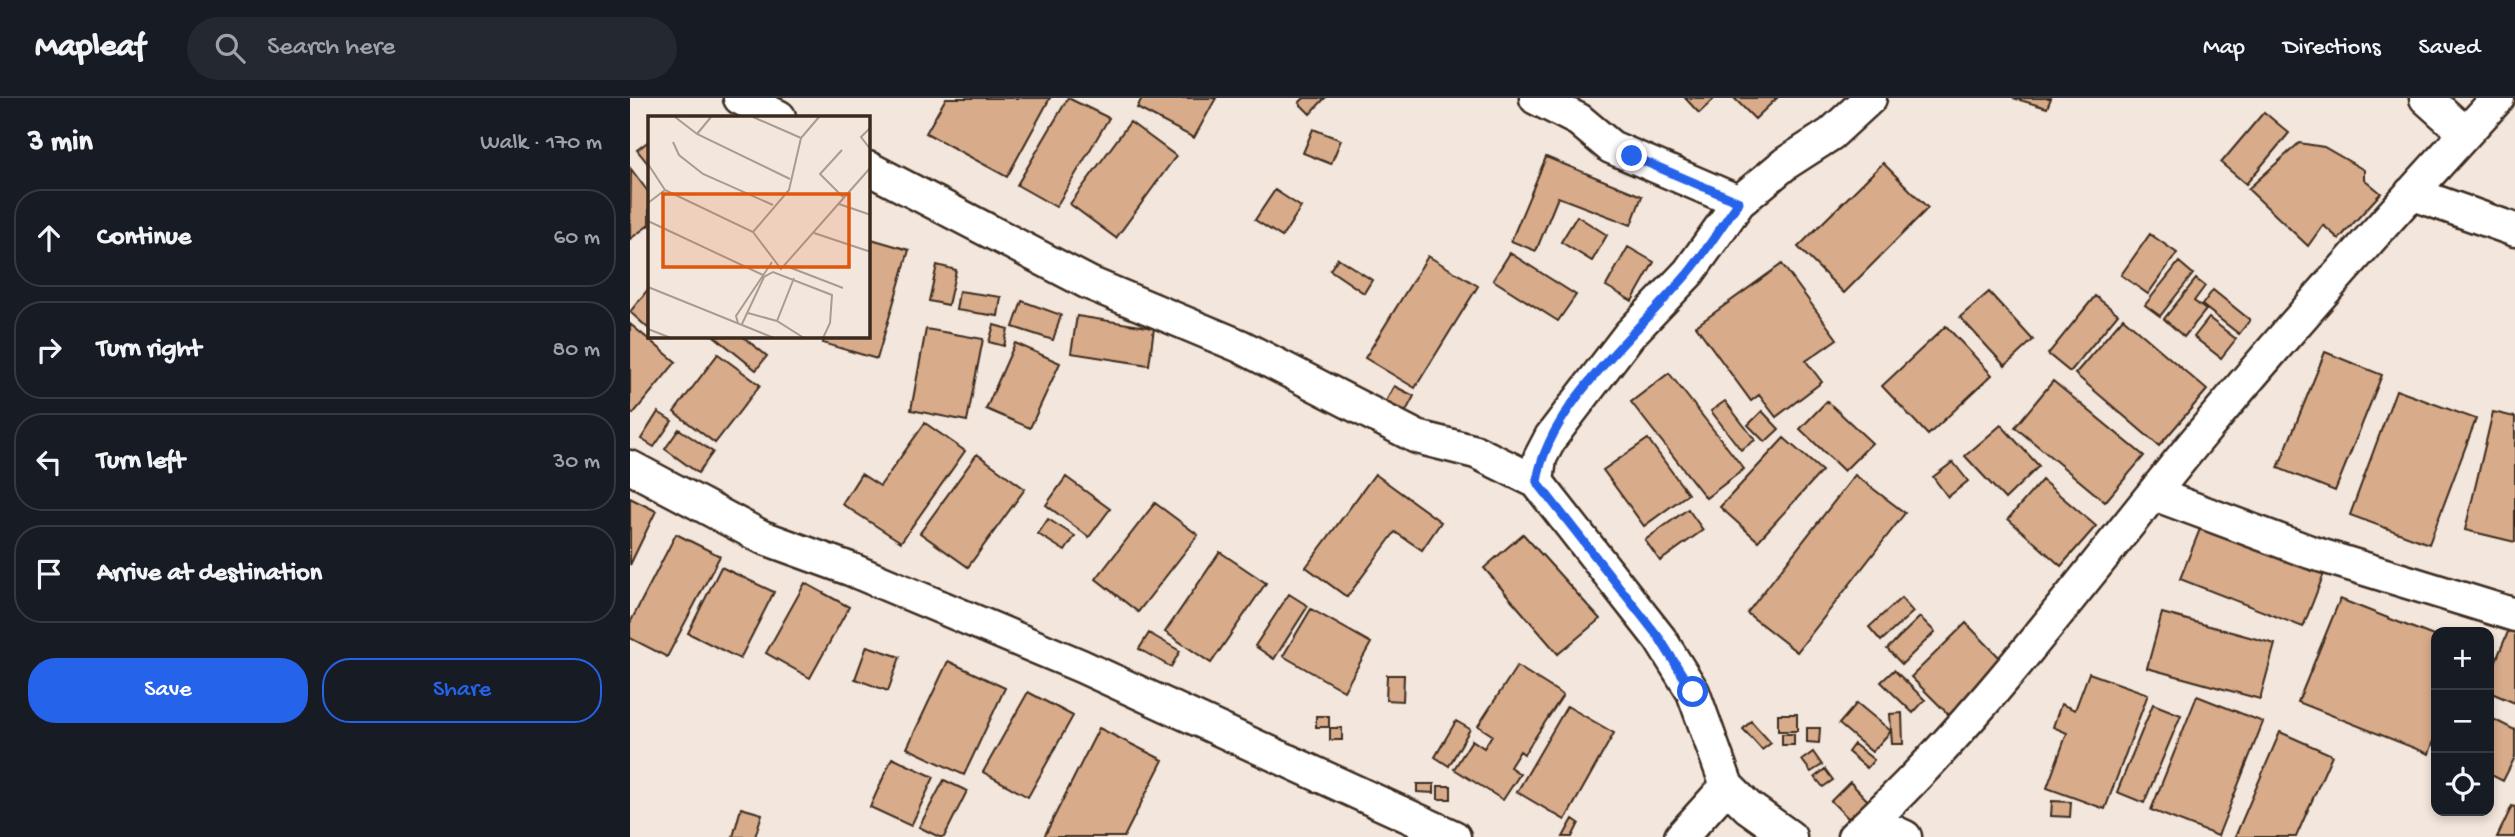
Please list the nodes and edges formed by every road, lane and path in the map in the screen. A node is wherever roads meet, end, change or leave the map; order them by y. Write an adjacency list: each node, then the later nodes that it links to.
1 (740, 98): 6 (street)
2 (1536, 98): 10 (street)
3 (1870, 98): 10 (street)
4 (2426, 98): 7 (street)
5 (2498, 98): 7 (street)
6 (777, 116)
7 (2464, 132): 9 (street)
8 (870, 169): 13 (street)
9 (2411, 193): 11 (street); 14 (street)
10 (1739, 202): 13 (street)
11 (2515, 230)
12 (630, 467): 18 (street)
13 (1537, 482): 16 (street)
14 (2154, 494): 15 (street); 17 (street)
15 (2515, 615)
16 (1727, 786): 19 (street); 20 (street)
17 (1863, 829): 21 (street)
18 (1454, 837)
19 (1681, 837)
20 (1790, 837)
21 (1905, 837)

